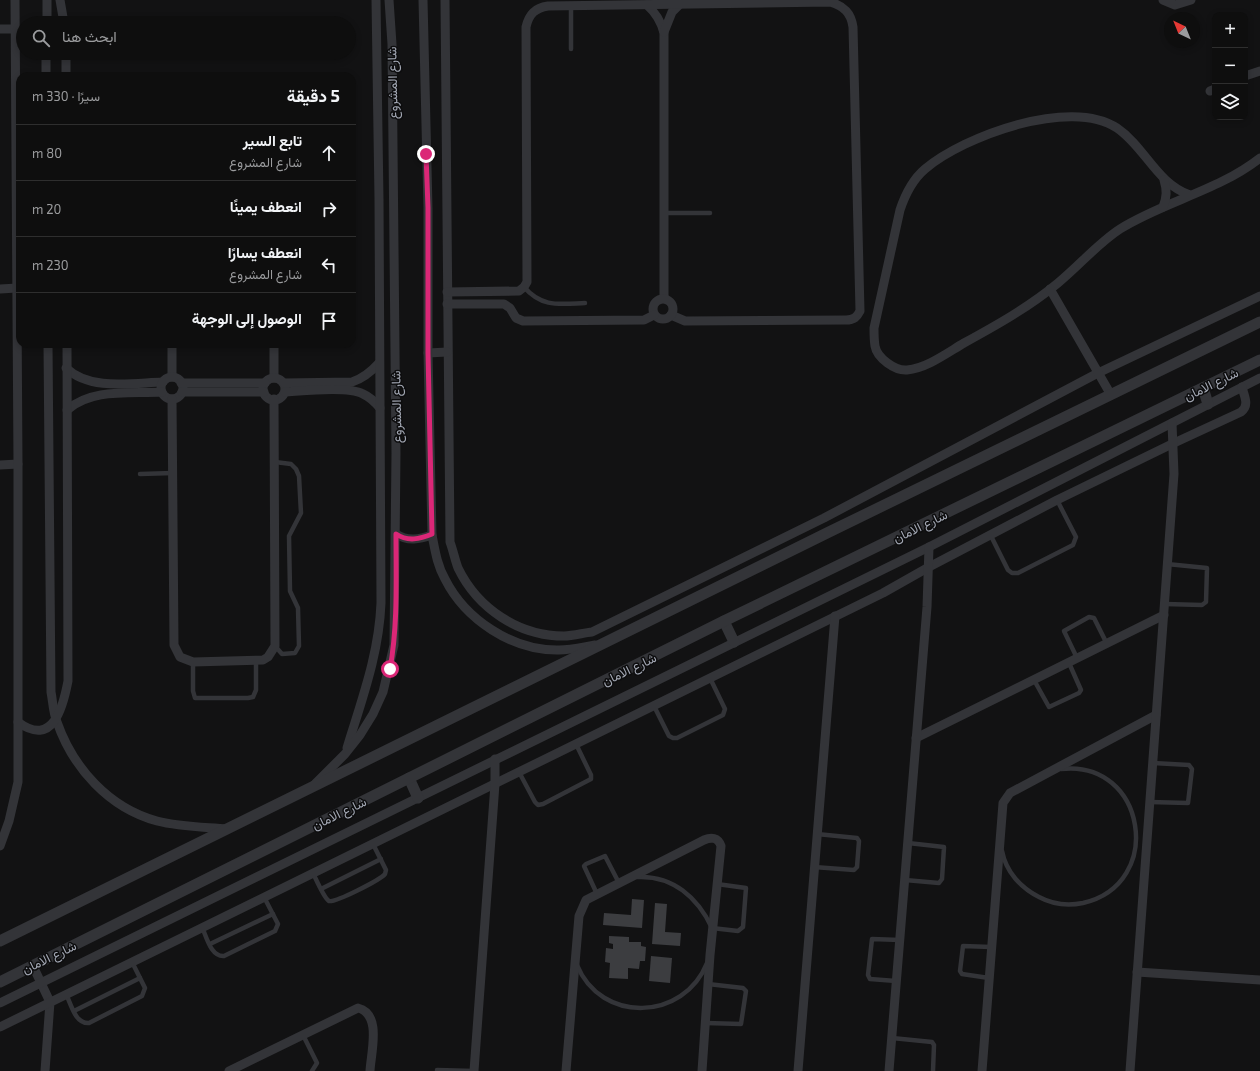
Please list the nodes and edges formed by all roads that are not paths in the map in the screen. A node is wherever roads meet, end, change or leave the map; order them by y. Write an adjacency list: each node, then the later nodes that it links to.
1 (15, 0): 16 (street)
2 (47, 0): 13 (street)
3 (60, 0): 14 (street)
4 (376, 0): 54 (street)
5 (389, 0): 77 (street, شارع المشروع)
6 (423, 0): 30 (street)
7 (445, 0): 31 (street)
8 (1163, 0): 9 (street)
9 (1191, 0)
10 (680, 4): 11 (street); 17 (street); 44 (street)
11 (647, 5): 12 (street); 17 (street)
12 (570, 6): 18 (lane); 34 (street)
13 (47, 16)
14 (63, 16)
15 (0, 29): 16 (street)
16 (15, 29): 22 (street)
17 (664, 33): 32 (street)
18 (571, 49)
19 (46, 60): 23 (street)
20 (66, 60): 24 (street)
21 (1260, 71): 25 (street)
22 (16, 72)
23 (46, 72)
24 (66, 72)
25 (1248, 75)
26 (1260, 158): 28 (street)
27 (1164, 178): 28 (street); 29 (street); 37 (street)
28 (1190, 195): 29 (street)
29 (1163, 207): 37 (street)
30 (428, 208): 31 (street); 52 (street)
31 (446, 208): 38 (street)
32 (664, 213): 33 (lane); 40 (street)
33 (710, 213)
34 (524, 287): 38 (street); 41 (lane)
35 (16, 288): 36 (street)
36 (0, 289)
37 (1050, 289): 56 (street)
38 (446, 292): 42 (street)
39 (1260, 296): 56 (street)
40 (664, 298): 43 (street); 44 (street)
41 (585, 303)
42 (447, 304): 43 (street); 51 (street)
43 (654, 315): 44 (street)
44 (671, 315)
45 (1260, 322): 67 (street)
46 (17, 348): 78 (street)
47 (48, 348): 104 (street)
48 (67, 348): 55 (street)
49 (172, 348): 57 (street)
50 (274, 348): 58 (street)
51 (447, 352): 52 (street); 56 (street)
52 (428, 353): 84 (street)
53 (1260, 360): 65 (street, شارع الامان)
54 (379, 363): 61 (street); 71 (street)
55 (66, 368): 60 (street); 72 (street)
56 (1098, 373): 67 (street)
57 (172, 378): 60 (street); 63 (street)
58 (274, 378): 61 (street); 64 (street)
59 (1260, 378): 62 (street)
60 (162, 382): 66 (street)
61 (284, 387): 69 (street); 71 (street)
62 (1242, 387): 70 (street); 74 (street)
63 (182, 388): 64 (street); 68 (street)
64 (264, 388): 69 (street)
65 (1202, 388): 70 (street); 92 (street, شارع الامان)
66 (162, 392): 68 (street); 72 (street)
67 (1111, 395): 95 (street)
68 (172, 399): 80 (street)
69 (274, 400): 75 (street)
70 (1208, 404): 73 (street)
71 (380, 408): 76 (street)
72 (67, 410): 104 (street)
73 (1172, 422): 74 (street); 86 (street)
74 (1174, 443): 82 (street); 87 (street)
75 (275, 462): 96 (street); 96 (lane)
76 (381, 462): 77 (street); 108 (street)
77 (396, 462): 83 (street, شارع المشروع)
78 (18, 464): 79 (street); 105 (street)
79 (0, 465)
80 (173, 473): 81 (lane); 99 (street)
81 (140, 474)
82 (1057, 500): 85 (street); 85 (lane)
83 (396, 534): 84 (street); 108 (street, شارع المشروع)
84 (432, 534): 95 (street)
85 (990, 536): 88 (street)
86 (929, 547): 88 (street); 93 (street)
87 (1168, 564): 89 (street); 89 (lane)
88 (929, 567): 91 (street); 106 (street)
89 (1164, 604): 90 (street)
90 (1164, 615): 94 (street); 103 (street)
91 (835, 616): 100 (street); 119 (street)
92 (724, 621): 93 (street); 113 (street, شارع الامان)
93 (734, 642): 109 (street)
94 (1107, 644): 98 (street); 98 (lane)
95 (601, 645): 115 (street)
96 (275, 646): 97 (street)
97 (256, 661): 99 (street); 99 (lane)
98 (1073, 661): 101 (street); 101 (lane)
99 (192, 662)
100 (710, 678): 102 (street); 102 (lane)
101 (1034, 680): 106 (street)
102 (654, 706): 107 (street)
103 (1156, 715): 110 (street); 111 (street)
104 (56, 720): 105 (street); 118 (street)
105 (18, 722): 125 (street)
106 (916, 738): 123 (street)
107 (576, 744): 112 (street); 112 (lane)
108 (345, 754): 115 (street, شارع المشروع)
109 (495, 759): 114 (street); 116 (street)
110 (1153, 763): 117 (street); 117 (lane)
111 (1054, 769): 120 (street); 121 (lane)
112 (520, 772): 114 (street)
113 (409, 778): 116 (street); 146 (street, شارع الامان)
114 (495, 784): 124 (street); 168 (street)
115 (312, 787): 118 (street)
116 (418, 798): 153 (street)
117 (1150, 802): 122 (street)
118 (227, 829): 140 (street)
119 (817, 834): 127 (street); 127 (lane)
120 (1000, 840): 121 (lane); 142 (street)
121 (1137, 840): 122 (lane)
122 (1147, 840): 147 (street)
123 (908, 843): 130 (street); 130 (lane)
124 (373, 844): 126 (lane); 128 (street)
125 (0, 846)
126 (381, 859): 133 (lane); 133 (lane)
127 (814, 867): 171 (street)
128 (313, 873): 133 (lane); 135 (street)
129 (632, 877): 131 (street); 132 (street); 138 (lane)
130 (905, 880): 139 (street)
131 (619, 883): 134 (street); 134 (lane)
132 (717, 884): 138 (street); 138 (lane)
133 (321, 889)
134 (597, 894): 144 (street)
135 (264, 897): 136 (lane); 137 (street)
136 (273, 914): 141 (lane); 141 (lane)
137 (202, 928): 141 (lane); 145 (street)
138 (712, 928): 143 (street)
139 (900, 940): 151 (street); 151 (lane)
140 (0, 941)
141 (210, 944)
142 (992, 947): 149 (street); 149 (lane)
143 (710, 955): 144 (lane); 154 (street)
144 (575, 960): 169 (street)
145 (132, 962): 148 (lane); 155 (street)
146 (33, 966): 152 (street, شارع الامان); 153 (street)
147 (1137, 972): 150 (street); 175 (street)
148 (140, 978): 158 (lane); 158 (lane)
149 (989, 978): 174 (street)
150 (1260, 980)
151 (896, 981): 162 (street)
152 (0, 982)
153 (41, 982): 156 (street); 157 (street)
154 (708, 984): 159 (street); 159 (lane)
155 (66, 994): 156 (street); 158 (lane)
156 (50, 1002): 160 (street); 165 (street)
157 (0, 1003)
158 (74, 1011)
159 (706, 1023): 170 (street)
160 (0, 1027)
161 (303, 1035): 163 (street); 166 (lane); 167 (street)
162 (892, 1038): 172 (street); 173 (lane)
163 (235, 1070)
164 (437, 1070): 168 (lane)
165 (44, 1071)
166 (312, 1071)
167 (370, 1071)
168 (474, 1071)
169 (566, 1071)
170 (702, 1071)
171 (798, 1071)
172 (889, 1071)
173 (933, 1071)
174 (982, 1071)
175 (1130, 1071)

